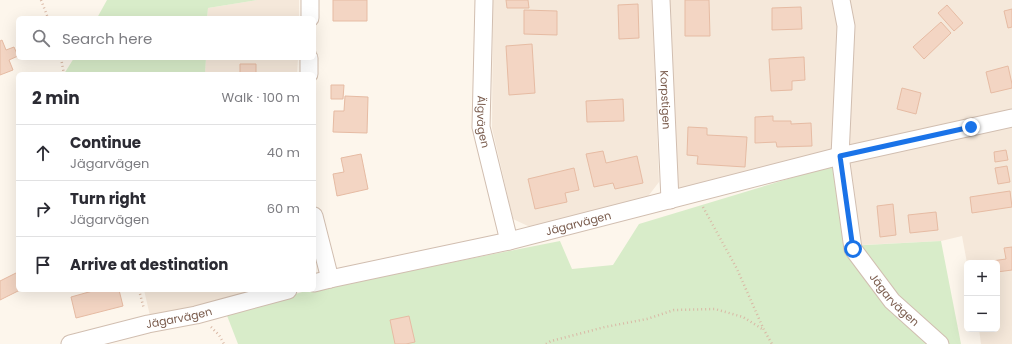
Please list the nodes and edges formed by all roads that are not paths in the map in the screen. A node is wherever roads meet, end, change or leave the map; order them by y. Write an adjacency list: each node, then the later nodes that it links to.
1 (310, 0): 5 (street)
2 (484, 0): 12 (street, Älgvägen)
3 (661, 0): 10 (street, Korpstigen)
4 (841, 0): 9 (street)
5 (310, 16)
6 (309, 60): 7 (street)
7 (309, 72)
8 (1012, 118): 9 (street, Jägarvägen)
9 (840, 156): 10 (street, Jägarvägen); 17 (street, Jägarvägen)
10 (670, 200): 12 (street, Jägarvägen)
11 (316, 224): 13 (street)
12 (509, 241): 13 (street, Jägarvägen)
13 (330, 278): 14 (street, Jägarvägen)
14 (316, 282)
15 (280, 292): 16 (street, Jägarvägen)
16 (70, 344)
17 (940, 344)

